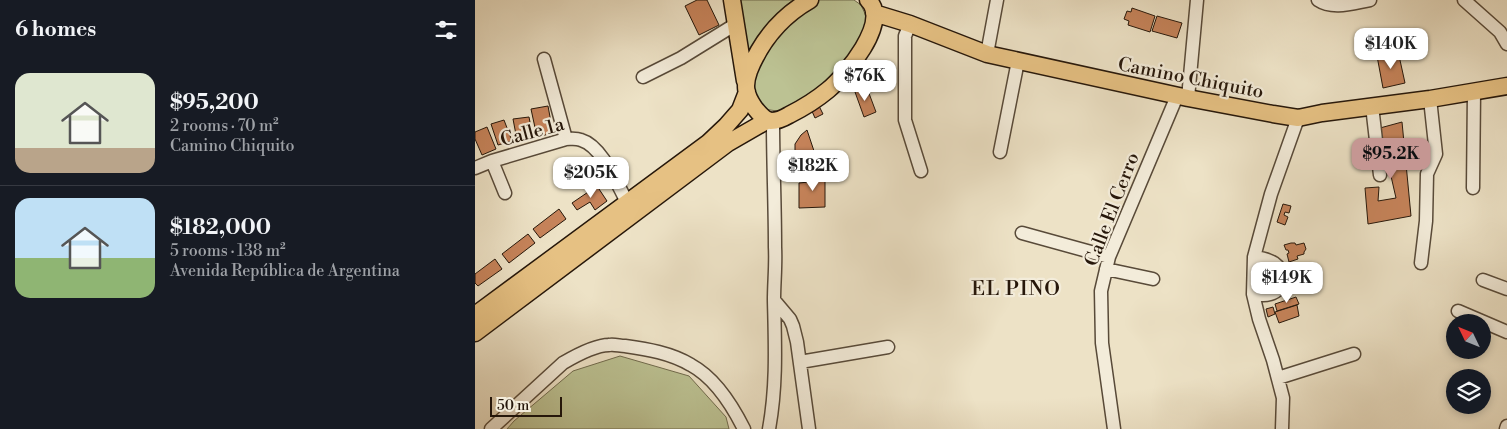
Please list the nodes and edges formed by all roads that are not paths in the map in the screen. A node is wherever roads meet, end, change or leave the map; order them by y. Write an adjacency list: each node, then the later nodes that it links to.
1 (732, 0): 9 (main road)
2 (810, 0): 17 (main road)
3 (997, 0): 12 (street)
4 (1197, 0): 19 (street, Calle El Cerro)
5 (1318, 0): 6 (street)
6 (1369, 0)
7 (1464, 0): 11 (street)
8 (871, 4): 10 (main road, Camino Chiquito); 23 (main road)
9 (736, 24): 15 (street); 17 (main road)
10 (910, 24): 12 (main road, Camino Chiquito); 28 (street)
11 (1507, 44)
12 (987, 54): 14 (main road, Camino Chiquito)
13 (544, 59): 24 (street)
14 (1018, 61): 19 (main road, Camino Chiquito); 25 (street)
15 (643, 77)
16 (1507, 86): 18 (main road, Camino Chiquito)
17 (746, 87): 23 (main road); 32 (main road)
18 (1474, 92): 20 (main road, Camino Chiquito); 30 (street)
19 (1183, 97): 22 (main road, Camino Chiquito); 35 (street, Calle El Cerro)
20 (1430, 99): 21 (main road, Camino Chiquito); 36 (street)
21 (1372, 106): 22 (main road, Camino Chiquito); 29 (street)
22 (1298, 118): 34 (street)
23 (770, 120): 41 (street); 45 (main road)
24 (566, 140): 26 (street, Calle 1a); 32 (street, Calle 1a)
25 (1000, 152)
26 (492, 161): 27 (street, Calle 1a); 31 (street)
27 (475, 168)
28 (921, 171)
29 (1380, 175)
30 (1473, 188)
31 (505, 193)
32 (627, 202): 43 (main road)
33 (1022, 232): 35 (street)
34 (1254, 257): 40 (street); 40 (street)
35 (1107, 263): 37 (street); 54 (street, Calle El Cerro)
36 (1421, 263)
37 (1153, 279)
38 (1483, 280): 39 (street)
39 (1507, 288)
40 (1253, 294): 49 (street)
41 (774, 300): 48 (street); 52 (street)
42 (1458, 311): 44 (street)
43 (475, 315)
44 (1507, 332)
45 (475, 333)
46 (888, 347): 48 (street)
47 (1354, 354): 49 (street)
48 (800, 362): 53 (street)
49 (1278, 378): 55 (street)
50 (491, 429): 51 (street)
51 (745, 429)
52 (769, 429)
53 (809, 429)
54 (1114, 429)
55 (1282, 429)

